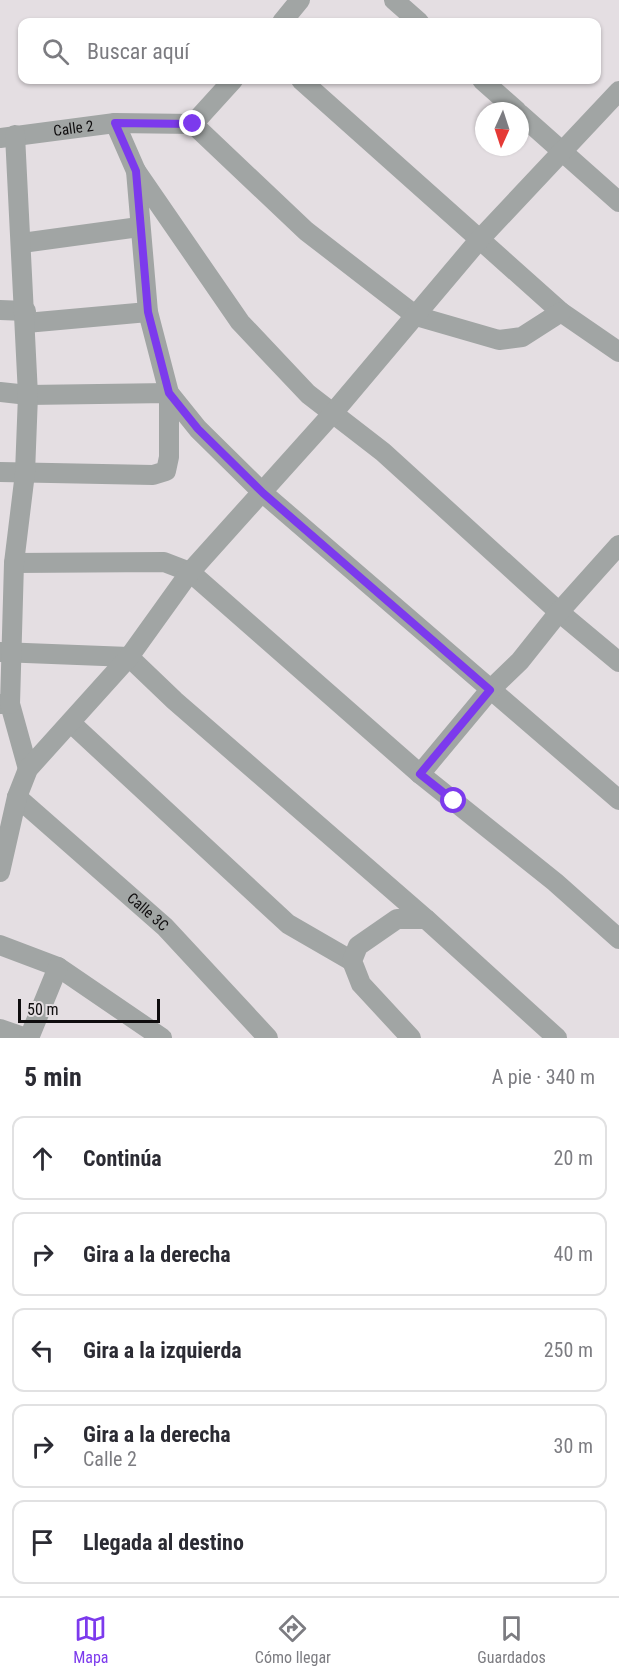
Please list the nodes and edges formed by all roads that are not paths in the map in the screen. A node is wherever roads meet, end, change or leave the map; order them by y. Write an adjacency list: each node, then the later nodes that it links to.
1 (300, 0): 3 (street)
2 (394, 0): 4 (street)
3 (285, 18)
4 (414, 18)
5 (229, 84): 12 (street)
6 (305, 84): 18 (street)
7 (486, 84): 9 (street)
8 (619, 92): 14 (street)
9 (507, 102)
10 (529, 122): 14 (street)
11 (115, 123): 12 (street, Calle 2); 13 (street, Calle 2); 15 (street)
12 (193, 124): 23 (street)
13 (8, 137): 19 (street)
14 (562, 152): 16 (street); 18 (street)
15 (136, 171): 17 (street); 29 (street)
16 (619, 202)
17 (139, 227): 19 (street); 21 (street)
18 (479, 240): 22 (street); 23 (street)
19 (22, 243): 24 (street)
20 (0, 310): 24 (street)
21 (148, 312): 24 (street); 27 (street)
22 (561, 312): 23 (street); 25 (street)
23 (416, 316): 29 (street)
24 (26, 317): 28 (street)
25 (619, 352)
26 (0, 392): 28 (street)
27 (169, 393): 28 (street); 31 (street); 32 (street)
28 (28, 395): 31 (street)
29 (333, 413): 32 (street); 36 (street)
30 (0, 472): 31 (street)
31 (25, 473): 34 (street)
32 (263, 493): 35 (street); 40 (street)
33 (619, 545): 36 (street)
34 (14, 563): 35 (street); 37 (street)
35 (190, 572): 38 (street); 46 (street)
36 (559, 612): 39 (street); 40 (street)
37 (5, 652): 38 (street); 41 (street)
38 (129, 657): 42 (street); 50 (street)
39 (619, 662)
40 (490, 690): 46 (street); 48 (street)
41 (5, 704): 43 (street)
42 (71, 723): 44 (street); 53 (street)
43 (19, 737): 44 (street); 45 (street)
44 (54, 741): 45 (street)
45 (28, 769): 47 (street)
46 (420, 774): 51 (street)
47 (8, 797): 49 (street); 58 (street, Calle 3C)
48 (619, 800)
49 (0, 872)
50 (426, 918): 53 (street); 60 (street)
51 (619, 939)
52 (0, 945): 54 (street)
53 (352, 961): 59 (street)
54 (58, 967): 56 (street); 57 (street)
55 (0, 1029): 56 (street)
56 (27, 1038)
57 (162, 1038)
58 (268, 1038)
59 (411, 1038)
60 (557, 1038)

